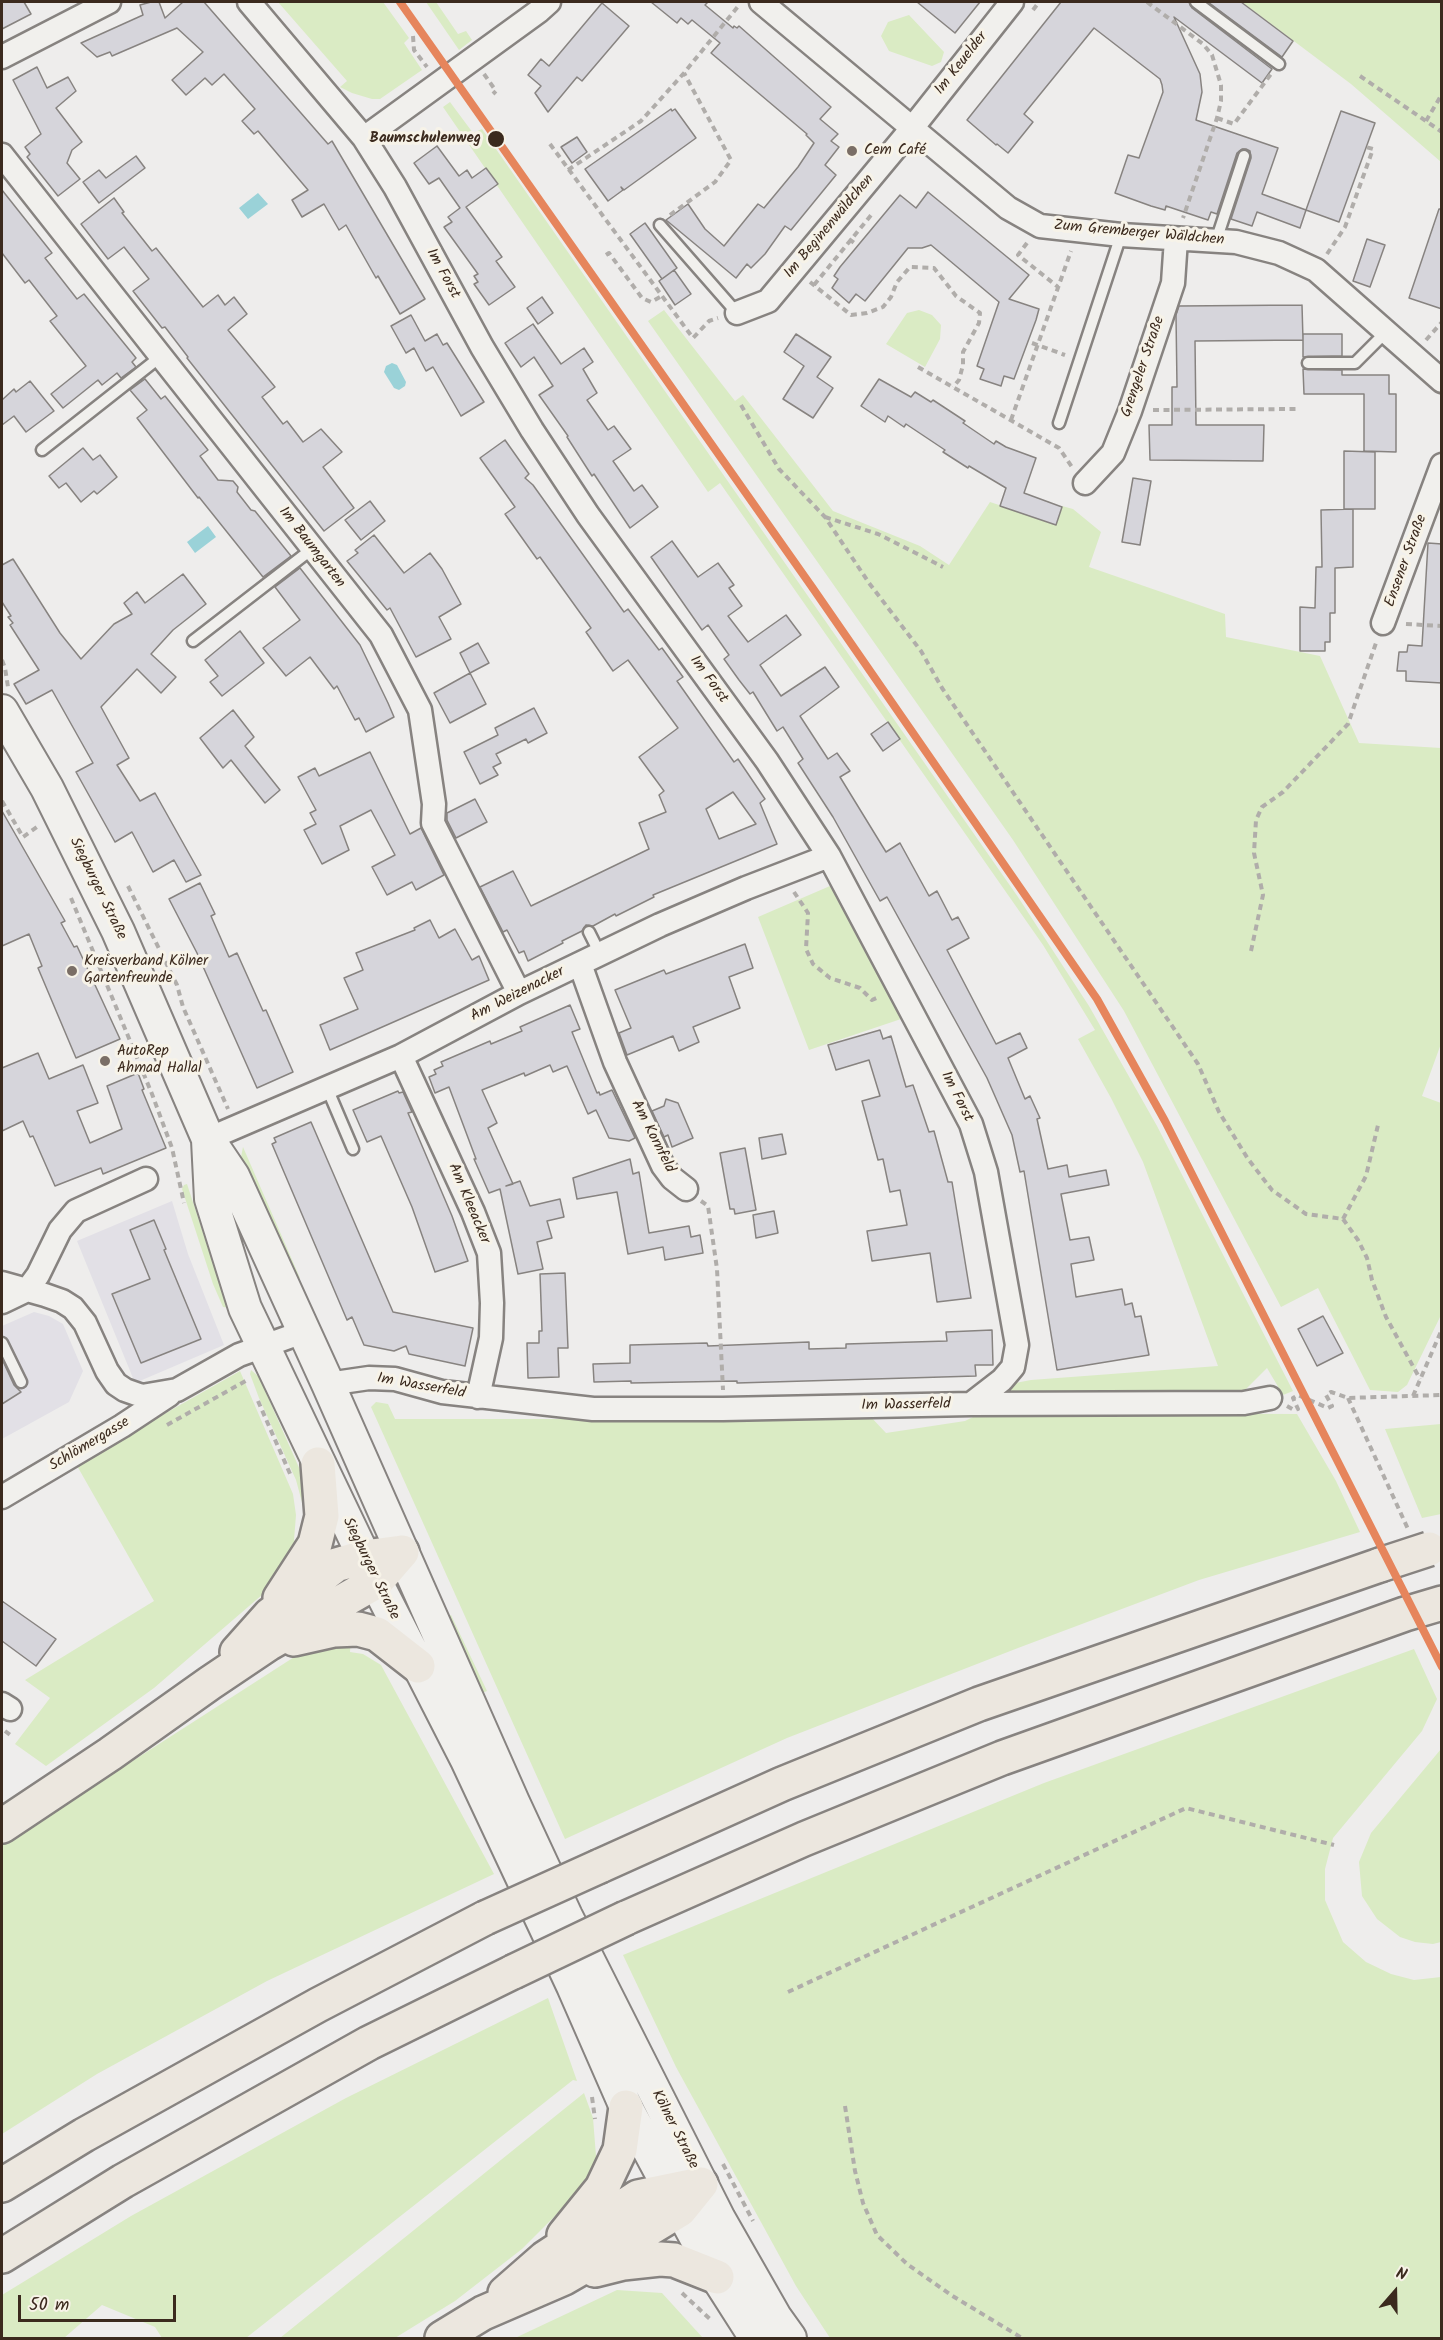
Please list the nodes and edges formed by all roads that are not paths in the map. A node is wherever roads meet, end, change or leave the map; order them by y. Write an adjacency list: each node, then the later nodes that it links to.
1 (109, 2): 7 (street)
2 (249, 2): 10 (street, Im Forst)
3 (549, 2): 10 (street)
4 (761, 2): 9 (street, Zum Gremberger Wäldchen)
5 (1012, 2): 9 (street, Im Keuelder)
6 (1196, 2): 8 (lane)
7 (2, 57)
8 (1279, 64)
9 (913, 128): 14 (street, Zum Gremberger Wäldchen); 17 (street, Im Beginenwäldchen)
10 (364, 138): 30 (street, Im Forst)
11 (2, 155): 19 (street, Im Baumgarten)
12 (1244, 156): 16 (lane)
13 (660, 225): 17 (lane)
14 (1121, 235): 15 (street, Zum Gremberger Wäldchen); 22 (lane)
15 (1176, 238): 16 (street, Zum Gremberger Wäldchen); 25 (street, Grengeler Straße)
16 (1216, 241): 18 (street, Zum Gremberger Wäldchen)
17 (737, 313)
18 (1386, 332): 20 (lane); 21 (street, Zum Gremberger Wäldchen)
19 (160, 357): 23 (lane); 26 (street, Im Baumgarten)
20 (1308, 363)
21 (1442, 381)
22 (1059, 423)
23 (42, 450)
24 (1442, 465): 27 (street, Ensener Straße)
25 (1085, 483)
26 (312, 549): 28 (lane); 33 (street, Im Baumgarten)
27 (1383, 623)
28 (193, 641)
29 (2, 711): 36 (main road, Siegburger Straße)
30 (829, 856): 32 (street, Am Weizenacker); 51 (street, Im Forst)
31 (590, 932): 32 (lane)
32 (590, 959): 33 (street, Am Weizenacker); 39 (street, Am Kornfeld)
33 (519, 993): 34 (street, Am Weizenacker)
34 (401, 1056): 35 (street, Am Weizenacker); 49 (street, Am Kleeacker)
35 (327, 1088): 36 (street, Am Weizenacker); 37 (lane)
36 (208, 1139): 43 (main road, Siegburger Straße); 45 (main road, Siegburger Straße)
37 (353, 1149)
38 (146, 1179): 41 (street)
39 (686, 1189)
40 (2, 1283): 41 (street)
41 (27, 1290): 42 (street); 48 (street)
42 (2, 1302)
43 (303, 1332): 45 (street); 47 (main road, Siegburger Straße)
44 (2, 1343): 46 (lane)
45 (263, 1346): 48 (street); 52 (main road, Siegburger Straße)
46 (21, 1382)
47 (327, 1384): 49 (street, Im Wasserfeld); 55 (main road, Siegburger Straße)
48 (177, 1390): 53 (street, Schlömergasse)
49 (478, 1397): 51 (street, Im Wasserfeld)
50 (1270, 1398): 51 (street, Im Wasserfeld)
51 (971, 1404)
52 (318, 1464): 56 (main road, Siegburger Straße); 58 (highway)
53 (2, 1497)
54 (1426, 1541): 65 (highway, bridge)
55 (402, 1552): 56 (highway); 61 (main road, Siegburger Straße)
56 (370, 1570): 58 (highway); 59 (main road, Siegburger Straße)
57 (1442, 1604): 67 (highway, bridge)
58 (269, 1629): 59 (highway); 60 (highway)
59 (418, 1665): 62 (main road, Siegburger Straße)
60 (2, 1826)
61 (566, 1916): 64 (main road, Kölner Straße)
62 (573, 1986): 63 (main road, Kölner Straße)
63 (626, 2107): 66 (main road, Kölner Straße); 68 (highway)
64 (702, 2184): 66 (highway); 72 (main road, Kölner Straße)
65 (2, 2185)
66 (675, 2199): 68 (highway); 69 (main road, Kölner Straße)
67 (2, 2256)
68 (555, 2268): 69 (highway); 70 (highway)
69 (717, 2277): 71 (main road, Kölner Straße)
70 (442, 2338)
71 (756, 2338)
72 (790, 2338)

